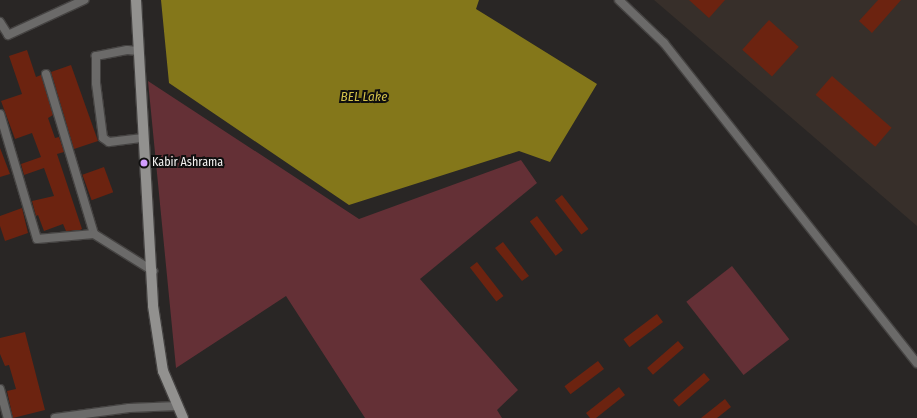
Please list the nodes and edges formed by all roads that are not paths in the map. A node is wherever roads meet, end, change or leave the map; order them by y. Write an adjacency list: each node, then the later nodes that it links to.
1 (84, 0): 4 (street)
2 (136, 0): 5 (street)
3 (619, 0): 11 (street)
4 (0, 22)
5 (138, 51): 8 (street); 8 (street)
6 (46, 74): 9 (street)
7 (0, 114): 9 (street)
8 (143, 138): 10 (street)
9 (94, 234): 10 (street)
10 (153, 271): 13 (street)
11 (917, 363)
12 (0, 389): 14 (street)
13 (178, 406): 15 (street); 16 (street)
14 (8, 418)
15 (55, 418)
16 (183, 418)

